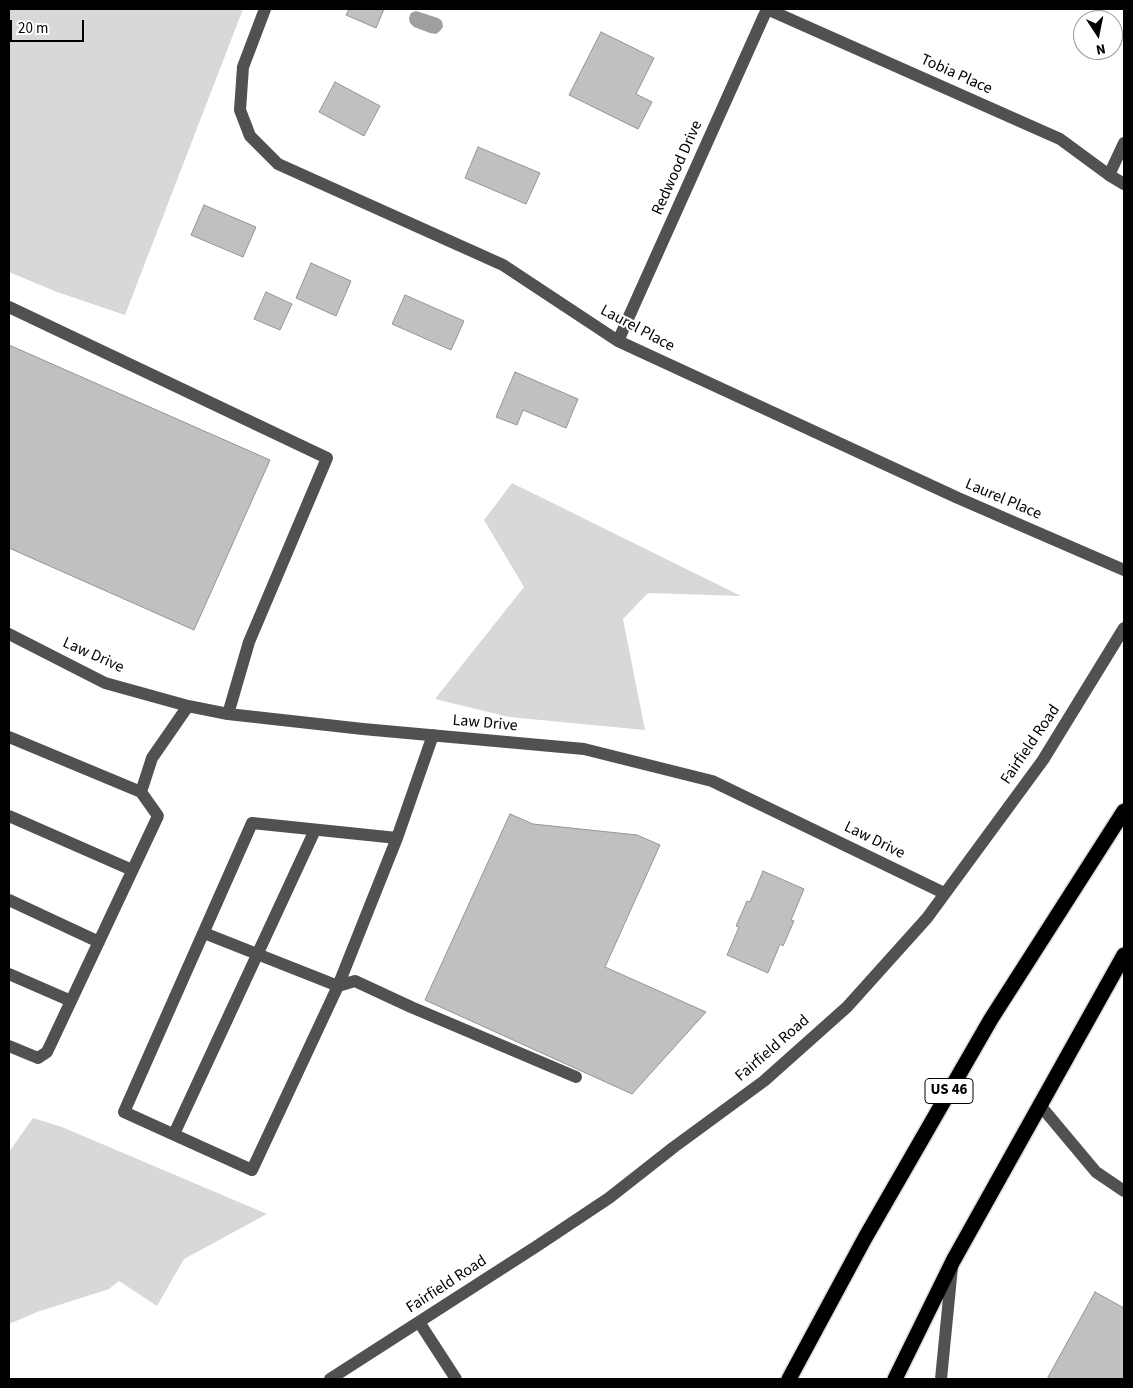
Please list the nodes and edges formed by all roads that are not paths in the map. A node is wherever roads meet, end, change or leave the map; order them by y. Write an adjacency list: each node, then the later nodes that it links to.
1 (265, 9): 7 (street, Laurel Place)
2 (767, 9): 4 (street, Tobia Place); 7 (street, Redwood Drive)
3 (1124, 144): 4 (street)
4 (1109, 175): 5 (street, Tobia Place)
5 (1124, 184)
6 (9, 307): 12 (street)
7 (618, 341): 8 (street, Laurel Place)
8 (1124, 570)
9 (1124, 628): 21 (street, Fairfield Road)
10 (9, 634): 11 (street, Law Drive)
11 (188, 706): 12 (street, Law Drive); 15 (street)
12 (228, 714): 13 (street, Law Drive)
13 (433, 736): 19 (street); 21 (street, Law Drive)
14 (9, 737): 15 (street)
15 (141, 792): 20 (street)
16 (1124, 811): 39 (highway, US 46)
17 (9, 816): 20 (street)
18 (315, 830): 19 (street); 23 (street); 25 (street)
19 (397, 838): 28 (street)
20 (132, 870): 24 (street)
21 (944, 893): 36 (street, Fairfield Road)
22 (9, 900): 24 (street)
23 (204, 932): 25 (street); 33 (street)
24 (99, 942): 29 (street)
25 (258, 954): 28 (street); 33 (street)
26 (1124, 955): 32 (highway)
27 (9, 974): 29 (street)
28 (338, 986): 31 (street); 33 (street)
29 (71, 1001): 30 (street)
30 (9, 1046)
31 (576, 1078)
32 (1039, 1104): 34 (street); 35 (highway)
33 (174, 1134)
34 (1124, 1191)
35 (952, 1261): 40 (highway); 41 (street)
36 (419, 1322): 37 (street, Fairfield Road); 38 (street)
37 (330, 1379)
38 (456, 1379)
39 (789, 1379)
40 (894, 1379)
41 (940, 1379)

